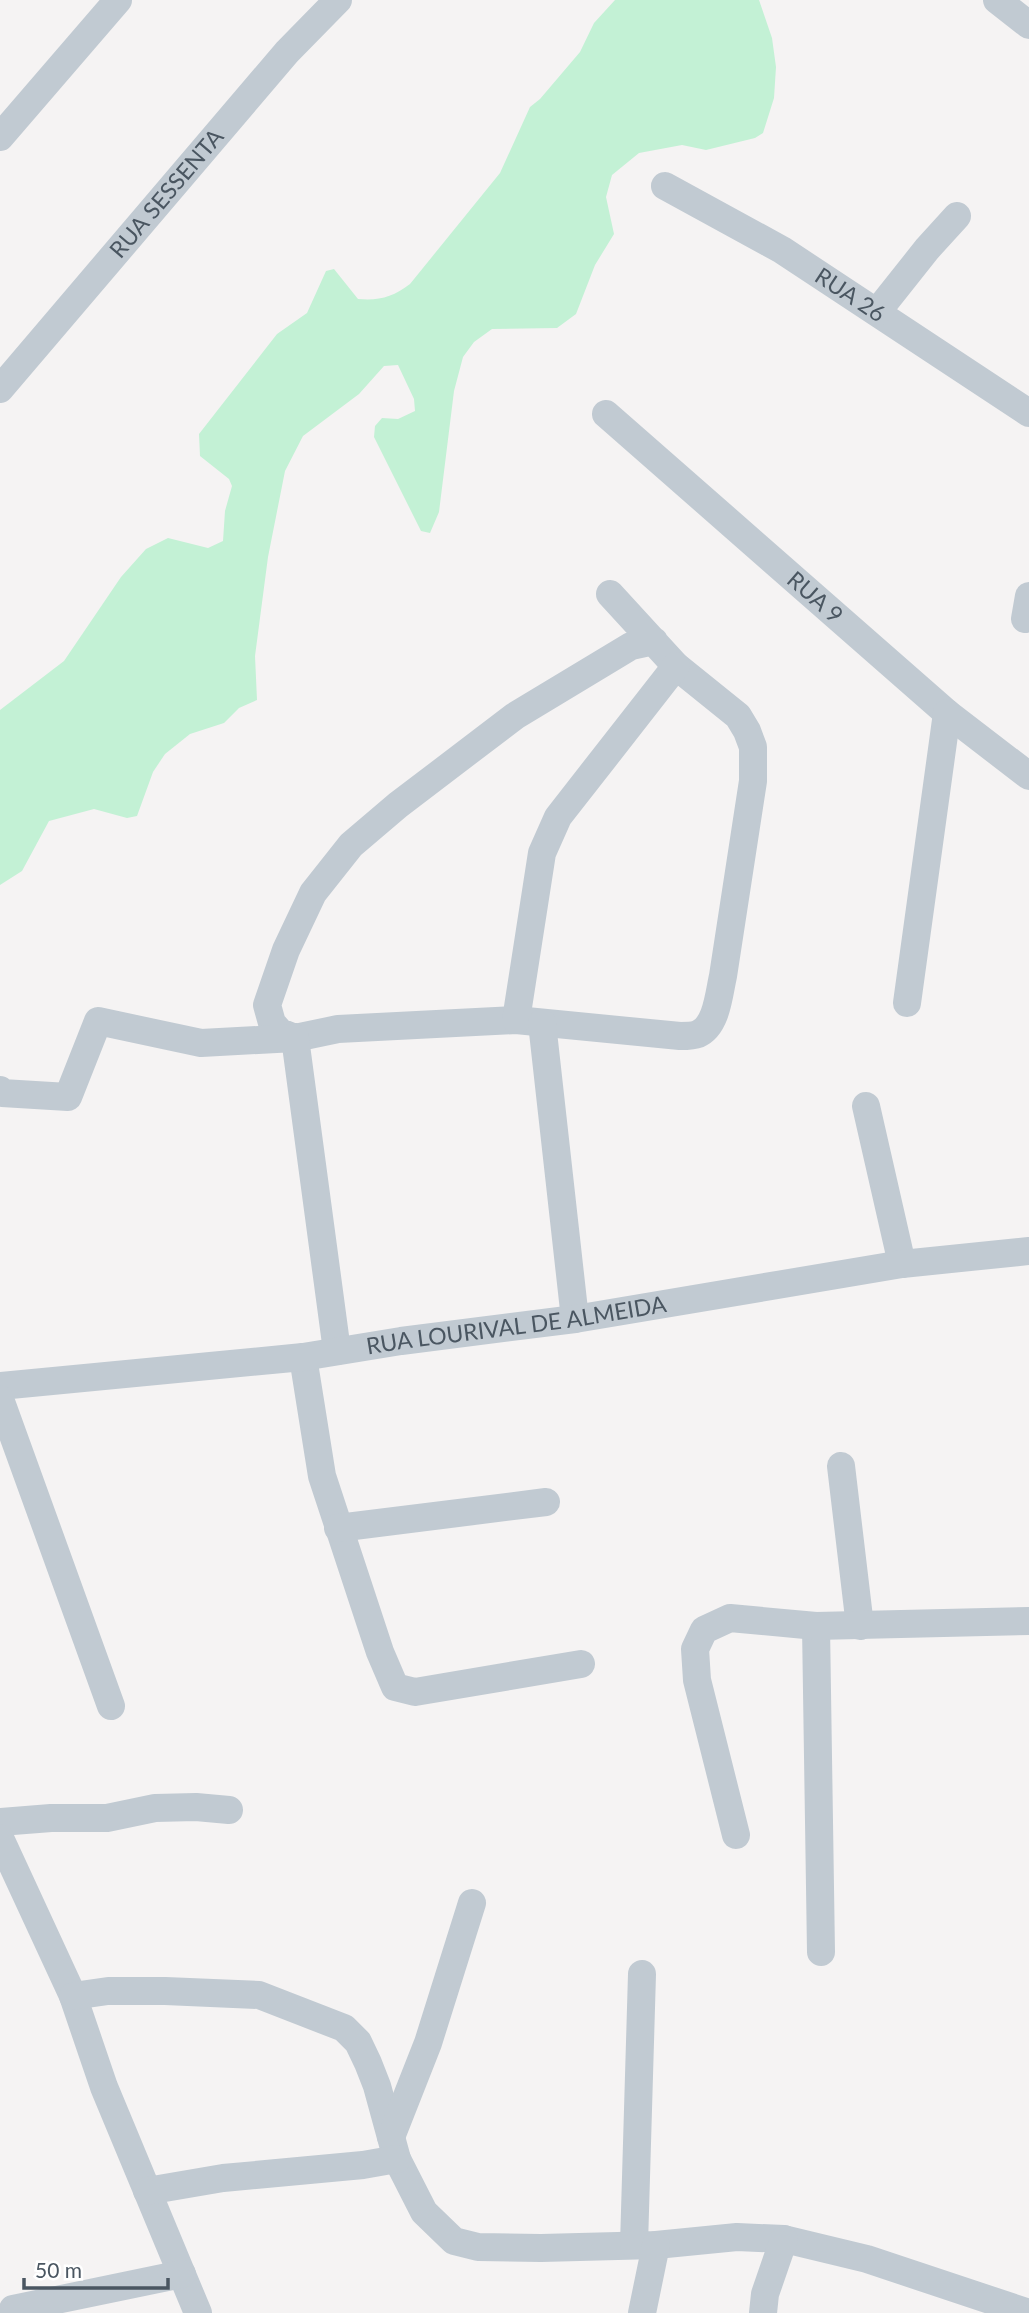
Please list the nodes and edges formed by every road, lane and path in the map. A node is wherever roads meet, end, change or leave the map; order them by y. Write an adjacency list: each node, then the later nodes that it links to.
1 (118, 0): 5 (street)
2 (338, 0): 9 (street, RUA SESSENTA)
3 (997, 0): 4 (street)
4 (1029, 25)
5 (0, 137)
6 (665, 187): 8 (street, RUA 26)
7 (957, 216): 8 (street)
8 (877, 312): 10 (street, RUA 26)
9 (0, 389)
10 (1029, 413)
11 (606, 414): 15 (street, RUA 9)
12 (610, 594): 13 (street)
13 (654, 641): 14 (street); 19 (street)
14 (676, 666): 18 (street); 18 (street)
15 (947, 713): 16 (street, RUA 9); 17 (street)
16 (1029, 776)
17 (907, 1003)
18 (529, 1022): 19 (street); 24 (street)
19 (296, 1038): 20 (street); 25 (street)
20 (0, 1090)
21 (866, 1106): 23 (street)
22 (1029, 1251): 23 (street, RUA LOURIVAL DE ALMEIDA)
23 (902, 1264): 24 (street, RUA LOURIVAL DE ALMEIDA)
24 (575, 1319): 25 (street, RUA LOURIVAL DE ALMEIDA)
25 (337, 1351): 26 (street, RUA LOURIVAL DE ALMEIDA)
26 (303, 1357): 27 (street, RUA LOURIVAL DE ALMEIDA); 31 (street)
27 (0, 1387)
28 (0, 1399): 36 (street)
29 (841, 1466): 34 (street)
30 (546, 1502): 31 (street)
31 (338, 1528): 35 (street)
32 (1029, 1621): 34 (street)
33 (816, 1626): 34 (street); 39 (street); 42 (street)
34 (860, 1626)
35 (581, 1664)
36 (111, 1706)
37 (229, 1810): 38 (street)
38 (0, 1822)
39 (736, 1835)
40 (0, 1838): 44 (street)
41 (472, 1903): 45 (street)
42 (821, 1952)
43 (642, 1974): 48 (street)
44 (74, 1996): 45 (street); 46 (street)
45 (394, 2148): 46 (street); 48 (street)
46 (148, 2191): 49 (street)
47 (784, 2239): 48 (street); 53 (street); 54 (street)
48 (645, 2245): 52 (street)
49 (182, 2274): 50 (street); 51 (street)
50 (9, 2304)
51 (198, 2313)
52 (642, 2313)
53 (762, 2313)
54 (1029, 2313)

